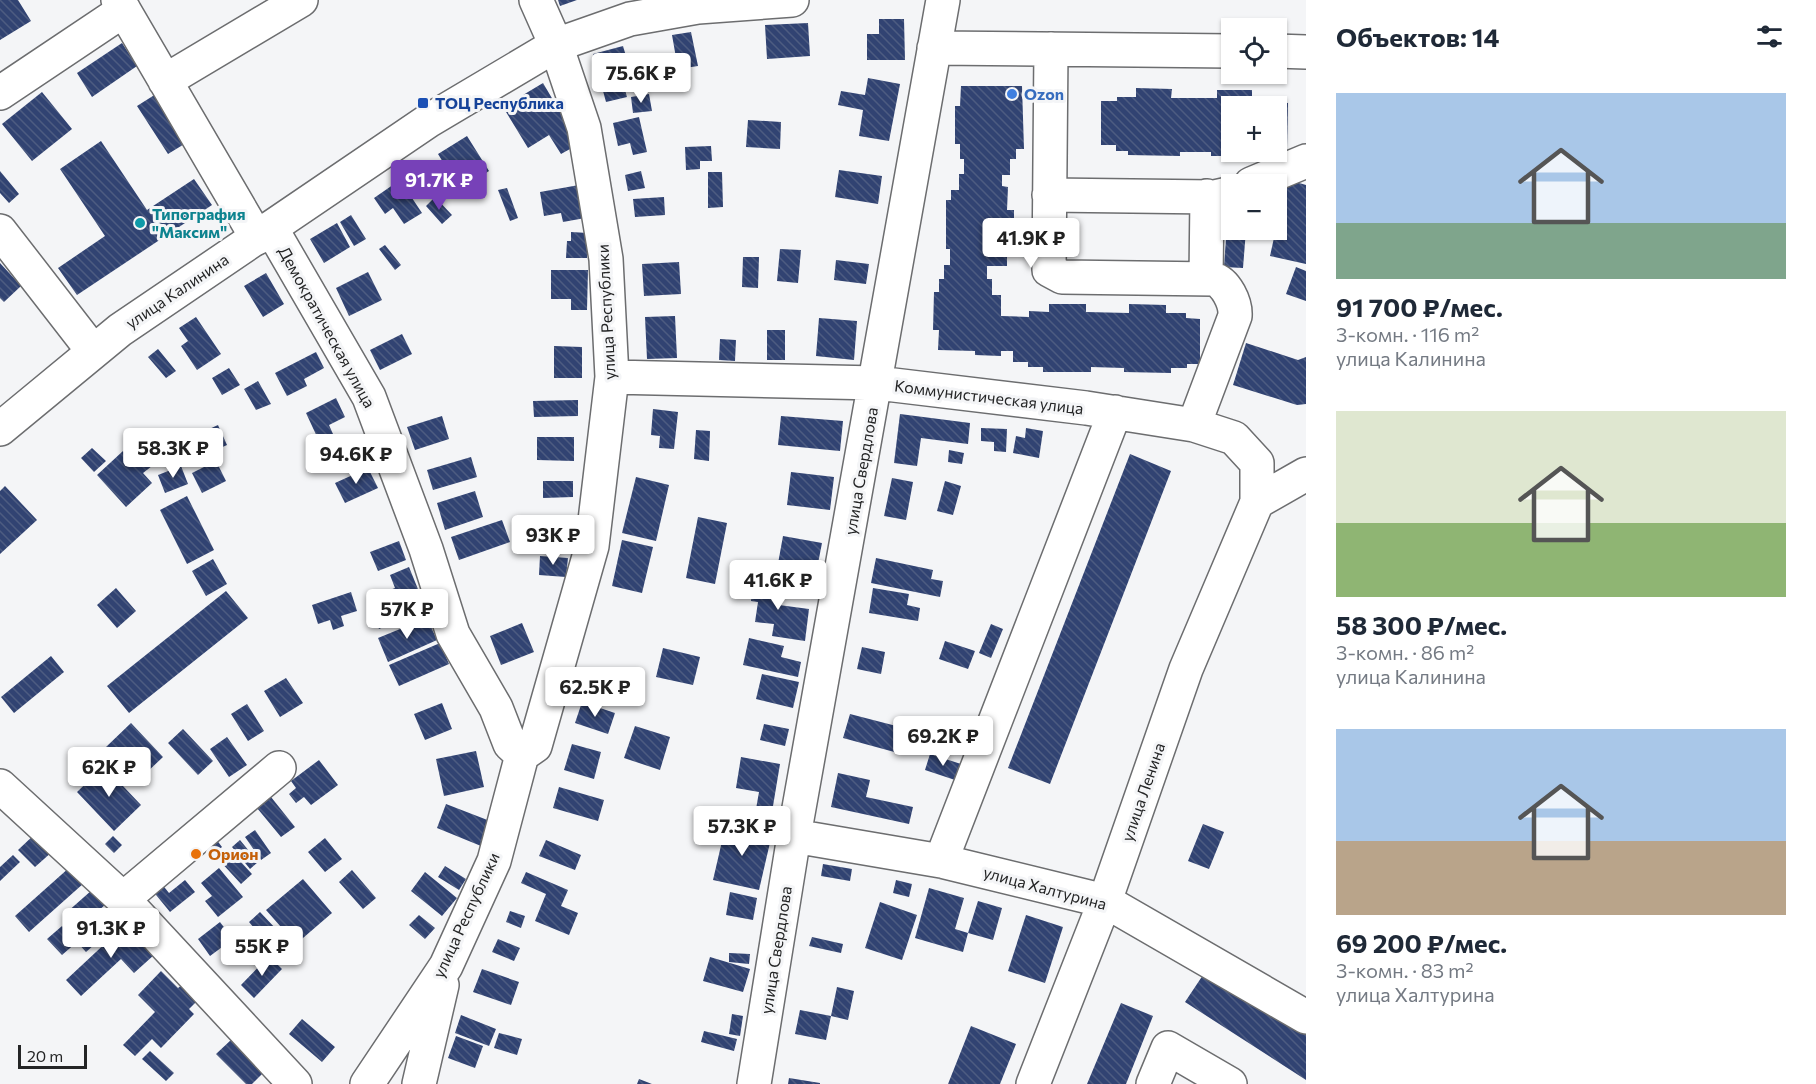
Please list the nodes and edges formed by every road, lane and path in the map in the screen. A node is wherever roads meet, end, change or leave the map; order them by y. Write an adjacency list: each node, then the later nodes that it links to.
1 (301, 0): 12 (street)
2 (536, 0): 6 (street, улица Республики)
3 (792, 0): 6 (street, улица Калинина)
4 (943, 0): 7 (street, улица Свердлова)
5 (121, 5): 12 (street, Демократическая улица); 13 (street)
6 (556, 45): 19 (street, улица Калинина); 22 (street, улица Республики)
7 (934, 48): 8 (street); 23 (street, улица Свердлова)
8 (1051, 49): 9 (street); 16 (street)
9 (1221, 51)
10 (1287, 51): 11 (street)
11 (1306, 52)
12 (165, 81): 19 (street, Демократическая улица)
13 (0, 93)
14 (1306, 161): 15 (street)
15 (1275, 174)
16 (1049, 195): 17 (street); 20 (street)
17 (1219, 195): 20 (street)
18 (0, 231): 21 (street)
19 (264, 233): 21 (street, улица Калинина); 29 (street, Демократическая улица)
20 (1206, 279): 25 (street)
21 (93, 351): 26 (street, улица Калинина)
22 (612, 377): 23 (street, Коммунистическая улица); 29 (street, улица Республики)
23 (877, 383): 24 (street, Коммунистическая улица); 32 (street, улица Свердлова)
24 (1115, 412): 25 (street, Коммунистическая улица); 33 (street)
25 (1194, 425): 28 (street, Коммунистическая улица)
26 (0, 429)
27 (1306, 474): 28 (street)
28 (1257, 502): 35 (street, улица Ленина)
29 (522, 755): 36 (street, улица Республики)
30 (279, 768): 34 (street)
31 (0, 786): 34 (street)
32 (794, 836): 33 (street, улица Халтурина); 41 (street, улица Свердлова)
33 (941, 861): 35 (street, улица Халтурина)
34 (123, 900): 38 (street)
35 (1106, 901): 37 (street, улица Халтурина); 42 (street, улица Ленина)
36 (446, 966): 39 (street, улица Республики); 40 (street)
37 (1306, 1017)
38 (295, 1084)
39 (367, 1084)
40 (419, 1084)
41 (754, 1084)
42 (1033, 1084)
43 (1153, 1084): 44 (street)
44 (1230, 1084)

